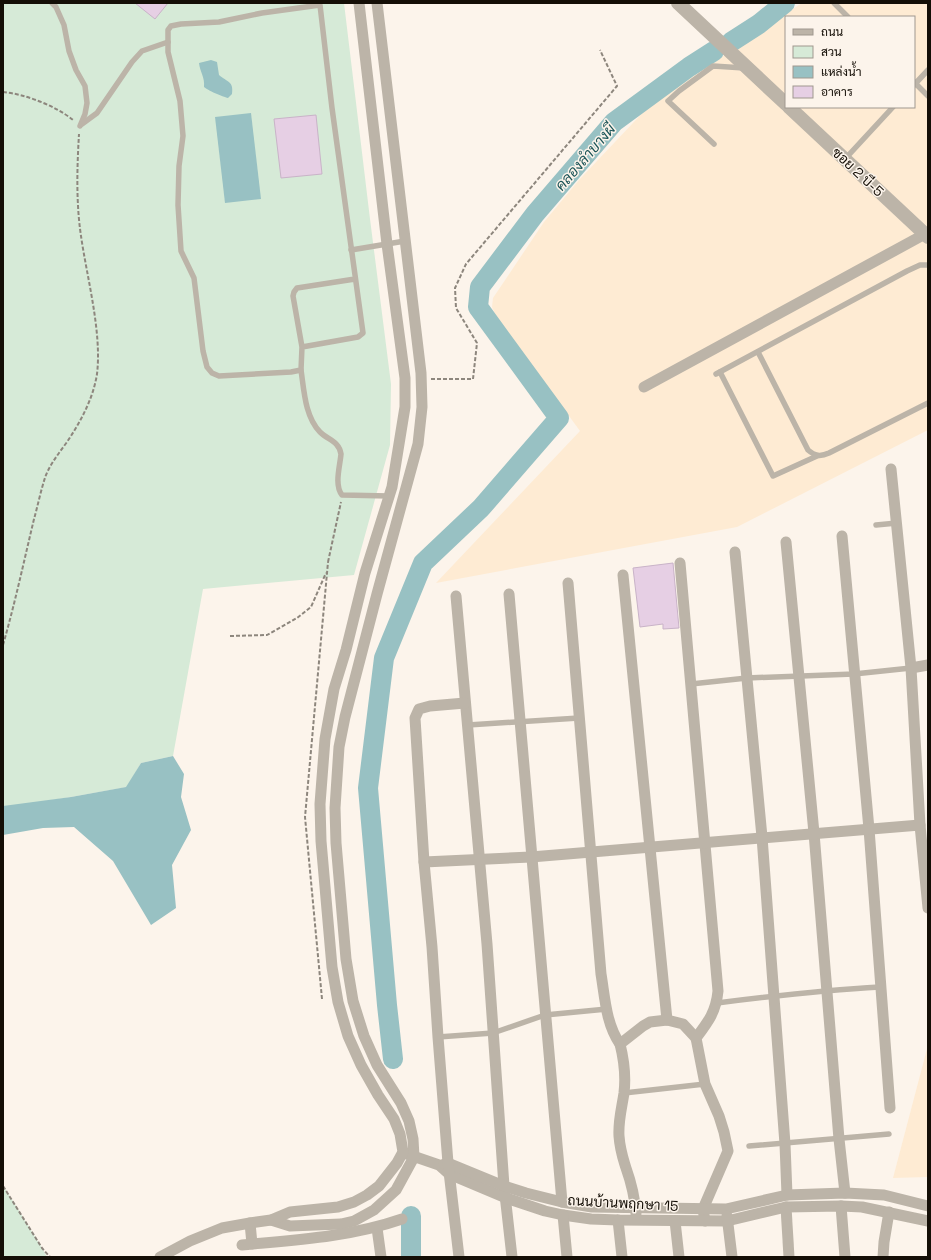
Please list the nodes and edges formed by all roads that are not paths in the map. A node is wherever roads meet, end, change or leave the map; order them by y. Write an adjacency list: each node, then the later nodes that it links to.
1 (52, 3): 8 (lane)
2 (359, 3): 21 (street)
3 (377, 3): 20 (street)
4 (678, 3): 9 (street)
5 (834, 3): 7 (lane)
6 (320, 4): 8 (lane); 22 (lane)
7 (847, 16)
8 (168, 42): 27 (lane)
9 (748, 69): 14 (street); 17 (lane)
10 (928, 70): 11 (lane)
11 (915, 82)
12 (915, 84): 13 (lane)
13 (928, 96)
14 (785, 103)
15 (790, 108): 18 (street, ซอย 2 บี-5)
16 (892, 108): 18 (lane)
17 (714, 144)
18 (844, 159): 19 (street, ซอย 2 บี-5)
19 (927, 236): 28 (street)
20 (405, 241): 21 (lane); 83 (street)
21 (387, 244): 22 (lane); 32 (street)
22 (351, 250): 24 (lane)
23 (928, 265): 26 (lane)
24 (355, 279): 25 (lane); 25 (lane)
25 (302, 347): 27 (lane)
26 (758, 352): 30 (lane); 30 (lane)
27 (301, 370): 32 (lane)
28 (644, 387)
29 (928, 403): 30 (lane)
30 (818, 456)
31 (891, 469): 33 (street)
32 (389, 496): 82 (street)
33 (897, 523): 34 (lane); 44 (street)
34 (876, 525)
35 (842, 536): 45 (street)
36 (786, 542): 46 (street)
37 (735, 552): 47 (street)
38 (680, 563): 48 (street)
39 (623, 575): 58 (street)
40 (568, 583): 50 (street)
41 (509, 594): 51 (street)
42 (456, 596): 49 (street)
43 (928, 665): 44 (street)
44 (911, 668): 45 (lane); 53 (street)
45 (854, 674): 46 (lane); 54 (street)
46 (799, 675): 47 (lane); 55 (street)
47 (747, 678): 48 (lane); 56 (street)
48 (691, 684): 57 (street)
49 (466, 703): 52 (street); 62 (street)
50 (578, 718): 51 (lane); 59 (street)
51 (520, 722): 52 (lane); 60 (street)
52 (468, 726): 61 (street)
53 (920, 825): 54 (street); 63 (street)
54 (869, 829): 55 (street); 64 (street)
55 (814, 833): 56 (street); 65 (street)
56 (762, 837): 57 (street); 66 (street)
57 (705, 842): 58 (street); 67 (street)
58 (649, 847): 59 (street); 70 (street)
59 (590, 852): 60 (street); 68 (street)
60 (531, 857): 61 (street); 69 (street)
61 (480, 859): 62 (street); 71 (street)
62 (424, 862): 72 (street)
63 (928, 908)
64 (880, 987): 65 (lane); 77 (street)
65 (827, 990): 66 (lane); 79 (street)
66 (774, 995): 67 (lane); 80 (street)
67 (717, 1003): 73 (street)
68 (607, 1009): 69 (lane); 74 (street)
69 (545, 1015): 71 (lane); 90 (street)
70 (667, 1020): 73 (street); 74 (street)
71 (493, 1033): 72 (lane); 86 (street)
72 (438, 1037): 84 (street)
73 (696, 1038): 75 (street)
74 (620, 1044): 76 (street)
75 (705, 1084): 76 (lane); 95 (street)
76 (624, 1093): 94 (street)
77 (890, 1108)
78 (889, 1134): 79 (lane)
79 (839, 1139): 80 (lane); 87 (street)
80 (785, 1144): 81 (lane); 88 (street)
81 (749, 1146)
82 (403, 1152): 83 (street, ถนนบ้านพฤกษา 15); 100 (street)
83 (414, 1157): 84 (street, ถนนบ้านพฤกษา 15); 100 (street)
84 (444, 1164): 85 (street); 86 (street, ถนนบ้านพฤกษา 15)
85 (449, 1174): 89 (street, ถนนบ้านพฤกษา 15); 111 (street)
86 (504, 1186): 89 (street); 90 (street, ถนนบ้านพฤกษา 15)
87 (845, 1193): 88 (street, ถนนบ้านพฤกษา 15); 92 (street, ถนนบ้านพฤกษา 15)
88 (787, 1195): 96 (street, ถนนบ้านพฤกษา 15)
89 (506, 1198): 98 (street, ถนนบ้านพฤกษา 15); 112 (street)
90 (562, 1202): 94 (street, ถนนบ้านพฤกษา 15)
91 (841, 1206): 93 (street, ถนนบ้านพฤกษา 15); 97 (street, ถนนบ้านพฤกษา 15); 118 (street)
92 (928, 1206)
93 (786, 1207): 105 (street, ถนนบ้านพฤกษา 15); 117 (street)
94 (636, 1208): 95 (street, ถนนบ้านพฤกษา 15); 102 (street)
95 (703, 1209): 96 (street, ถนนบ้านพฤกษา 15); 104 (street)
96 (726, 1209): 105 (street)
97 (889, 1212): 106 (street, ถนนบ้านพฤกษา 15); 119 (street)
98 (563, 1215): 101 (street, ถนนบ้านพฤกษา 15); 113 (street)
99 (402, 1219): 108 (street)
100 (271, 1220): 107 (street)
101 (618, 1220): 102 (street, ถนนบ้านพฤกษา 15); 114 (street)
102 (637, 1220): 103 (street, ถนนบ้านพฤกษา 15)
103 (675, 1221): 104 (street, ถนนบ้านพฤกษา 15); 115 (street)
104 (705, 1221): 105 (street, ถนนบ้านพฤกษา 15)
105 (728, 1221): 116 (street)
106 (928, 1221)
107 (250, 1222): 108 (street); 109 (street)
108 (377, 1228): 110 (street)
109 (160, 1257)
110 (381, 1257)
111 (459, 1257)
112 (512, 1257)
113 (567, 1257)
114 (622, 1257)
115 (679, 1257)
116 (732, 1257)
117 (789, 1257)
118 (845, 1257)
119 (883, 1257)

